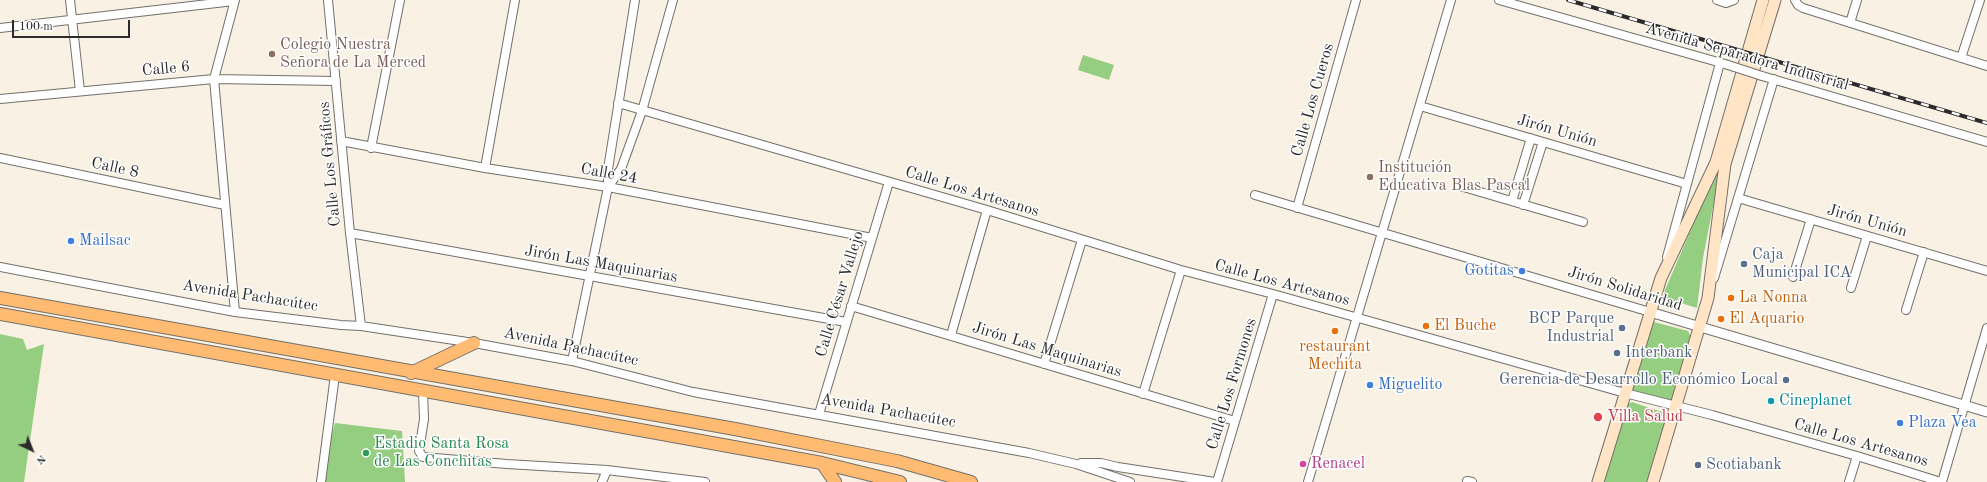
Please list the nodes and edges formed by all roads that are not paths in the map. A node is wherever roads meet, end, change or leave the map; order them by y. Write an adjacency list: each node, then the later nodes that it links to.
1 (70, 0): 19 (street)
2 (328, 0): 27 (street, Calle Los Gráficos)
3 (400, 0): 37 (street)
4 (515, 0): 39 (street)
5 (635, 0): 30 (street)
6 (673, 0): 32 (street)
7 (1356, 0): 49 (street, Calle Los Cueros)
8 (1451, 0): 31 (street)
9 (1499, 0): 23 (street, Avenida Separadora Industrial)
10 (1717, 0): 11 (street)
11 (1734, 0)
12 (1763, 0): 64 (main road)
13 (1775, 0): 68 (main road)
14 (1857, 0): 20 (street)
15 (1980, 0): 18 (street); 22 (street)
16 (235, 1): 19 (street); 25 (street)
17 (1796, 2): 20 (street)
18 (1987, 2)
19 (72, 19): 21 (street); 28 (street)
20 (1850, 23): 22 (street)
21 (0, 28)
22 (1961, 58): 24 (street)
23 (1723, 63): 26 (street, Avenida Separadora Industrial, bridge); 41 (street)
24 (1987, 66)
25 (214, 79): 27 (street, Calle 6); 28 (street, Calle 6); 47 (street)
26 (1774, 79): 36 (street, Avenida Separadora Industrial); 45 (street)
27 (336, 81): 34 (street, Calle Los Gráficos)
28 (80, 91): 29 (street, Calle 6)
29 (0, 99)
30 (618, 104): 32 (street, Calle Los Artesanos); 43 (street)
31 (1420, 106): 33 (street, Jirón Unión); 54 (street)
32 (642, 111): 40 (street, Calle Los Artesanos); 43 (street)
33 (1531, 138): 35 (street, Jirón Unión); 46 (street)
34 (342, 141): 37 (street, Calle 24); 53 (street, Calle Los Gráficos)
35 (1543, 142): 41 (street, Jirón Unión); 48 (street)
36 (1987, 142)
37 (371, 148): 39 (street, Calle 24)
38 (0, 158): 47 (street, Calle 8)
39 (485, 168): 43 (street, Calle 24)
40 (889, 182): 50 (street, Calle Los Artesanos); 56 (street, Calle César Vallejo)
41 (1687, 184): 64 (street)
42 (1460, 186): 46 (street)
43 (608, 187): 56 (street, Calle 24); 62 (street)
44 (1255, 195): 49 (street, Jirón Solidaridad)
45 (1738, 198): 51 (street, Jirón Unión); 68 (street)
46 (1512, 202): 48 (street)
47 (225, 205): 71 (street)
48 (1523, 205): 52 (street)
49 (1297, 208): 54 (street, Jirón Solidaridad)
50 (987, 210): 57 (street, Calle Los Artesanos); 79 (street)
51 (1811, 219): 55 (street, Jirón Unión); 63 (street)
52 (1582, 222)
53 (350, 233): 62 (street, Jirón Las Maquinarias); 76 (street, Calle Los Gráficos)
54 (1382, 233): 72 (street, Jirón Solidaridad); 74 (street)
55 (1867, 236): 58 (street, Jirón Unión); 65 (street)
56 (872, 238): 69 (street, Calle César Vallejo)
57 (1082, 240): 60 (street, Calle Los Artesanos); 82 (street)
58 (1924, 252): 61 (street, Jirón Unión); 70 (street)
59 (0, 267): 71 (street, Avenida Pachacútec)
60 (1180, 270): 66 (street, Calle Los Artesanos); 87 (street)
61 (1987, 271)
62 (590, 276): 75 (street, Jirón Las Maquinarias); 81 (street)
63 (1793, 277)
64 (1661, 278): 72 (main road)
65 (1851, 288)
66 (1273, 294): 74 (street, Calle Los Artesanos); 93 (street, Calle Los Formones)
67 (0, 298): 83 (main road)
68 (1708, 298): 77 (main road)
69 (851, 306): 75 (street, Calle César Vallejo); 79 (street, Jirón Las Maquinarias)
70 (1906, 310)
71 (236, 312): 76 (street, Avenida Pachacútec)
72 (1650, 312): 77 (street, Jirón Solidaridad); 86 (main road)
73 (0, 314): 84 (main road)
74 (1357, 318): 86 (street, Calle Los Artesanos); 107 (street)
75 (846, 322): 91 (street, Calle César Vallejo)
76 (361, 326): 80 (street, Avenida Pachacútec)
77 (1700, 327): 88 (main road); 89 (street, Jirón Solidaridad)
78 (1987, 328): 89 (street)
79 (951, 335): 82 (street, Jirón Las Maquinarias)
80 (474, 343): 81 (street, Avenida Pachacútec); 83 (main road)
81 (572, 361): 91 (street, Avenida Pachacútec)
82 (1044, 364): 87 (street, Jirón Las Maquinarias)
83 (411, 373): 92 (main road)
84 (335, 375): 85 (main road); 99 (street)
85 (422, 391): 94 (main road); 98 (street)
86 (1625, 393): 88 (street, Calle Los Artesanos); 108 (main road)
87 (1143, 394): 93 (street, Jirón Las Maquinarias)
88 (1676, 405): 95 (street, Calle Los Artesanos); 109 (main road)
89 (1964, 406): 90 (street, Jirón Solidaridad); 111 (street)
90 (1987, 412)
91 (818, 414): 97 (street, Avenida Pachacútec)
92 (678, 419): 94 (main road); 104 (main road)
93 (1235, 421): 106 (street, Calle Los Formones)
94 (674, 436): 96 (main road)
95 (1857, 456): 110 (street); 111 (street, Calle Los Artesanos)
96 (822, 463): 102 (main road); 103 (main road)
97 (1076, 464): 105 (street, Avenida Pachacútec); 106 (street)
98 (607, 470): 100 (street); 101 (street)
99 (320, 482)
100 (602, 482)
101 (705, 482)
102 (835, 482)
103 (900, 482)
104 (971, 482)
105 (1130, 482)
106 (1216, 482)
107 (1308, 482)
108 (1598, 482)
109 (1653, 482)
110 (1850, 482)
111 (1941, 482)

